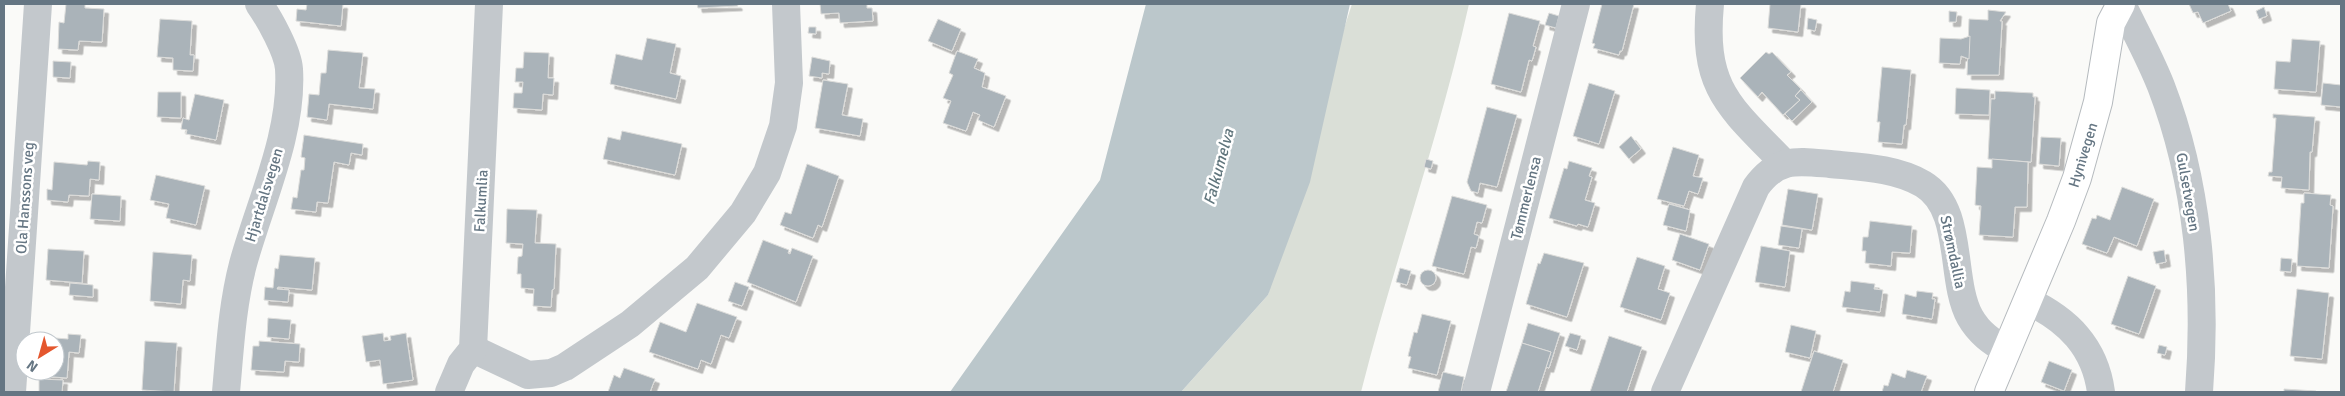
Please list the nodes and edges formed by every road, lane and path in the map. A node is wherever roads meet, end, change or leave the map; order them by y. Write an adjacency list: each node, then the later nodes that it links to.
1 (38, 4): 12 (street, Ola Hanssons veg)
2 (259, 4): 13 (street, Hjartdalsvegen)
3 (489, 4): 10 (street, Falkumlia)
4 (786, 4): 10 (street)
5 (1576, 4): 15 (street, Tømmerlensa)
6 (1710, 4): 8 (street)
7 (2121, 4): 9 (main road, Hynivegen); 19 (street, Gulsetvegen)
8 (1790, 162): 11 (street, Strømdallia); 16 (street)
9 (2028, 301): 11 (main road, Hynivegen); 18 (street)
10 (473, 349): 14 (street)
11 (2006, 350): 17 (main road, Hynivegen)
12 (12, 392)
13 (226, 392)
14 (449, 392)
15 (1476, 392)
16 (1665, 392)
17 (1989, 392)
18 (2101, 392)
19 (2199, 392)

